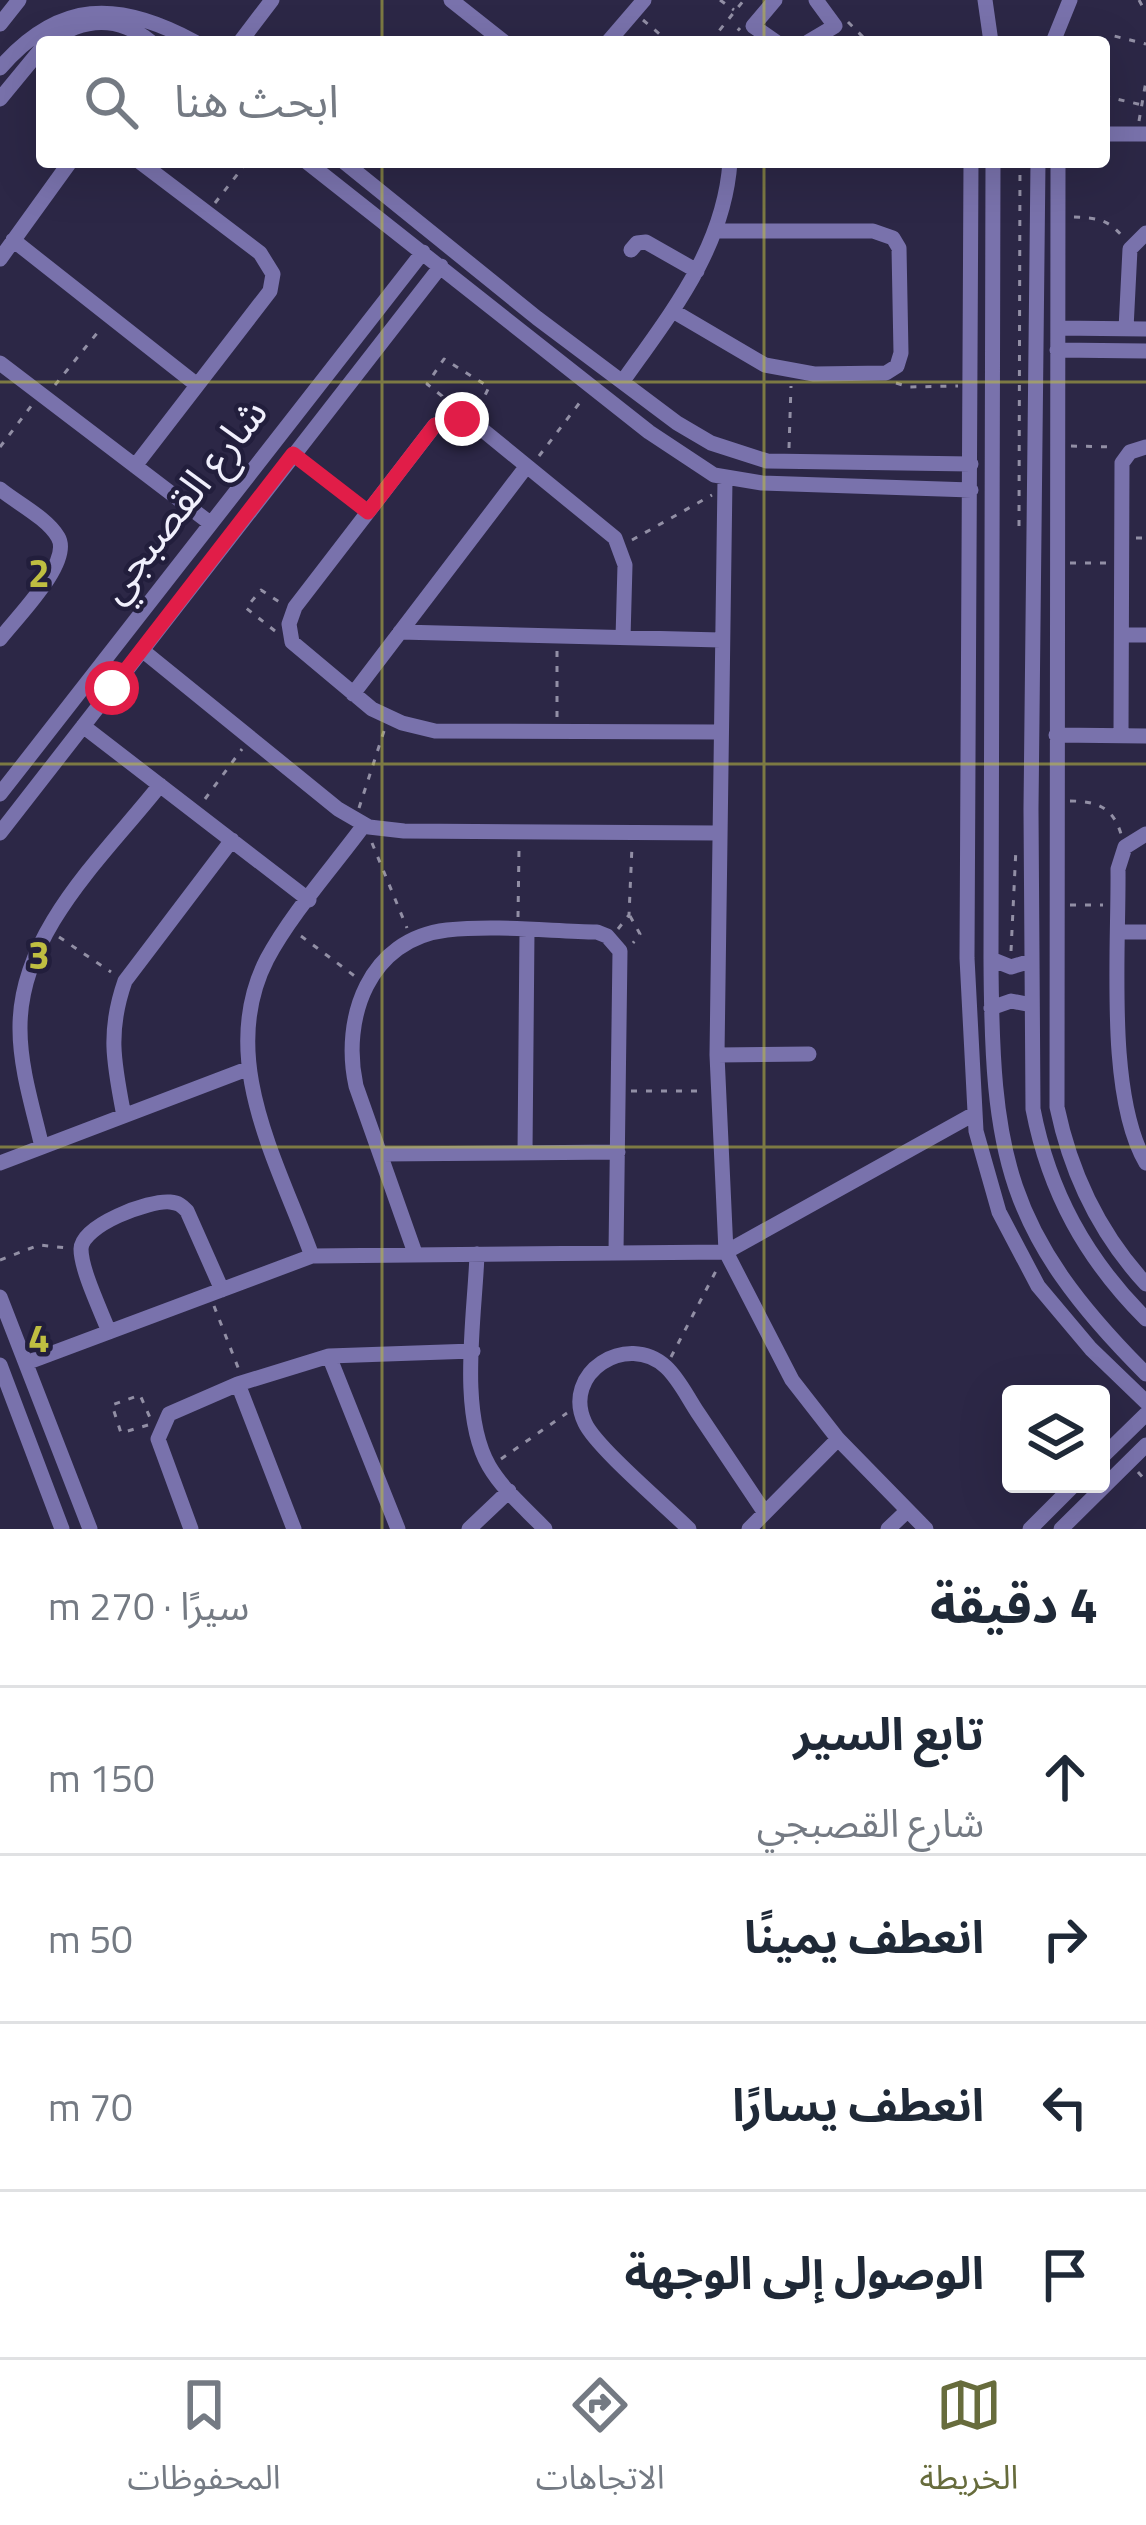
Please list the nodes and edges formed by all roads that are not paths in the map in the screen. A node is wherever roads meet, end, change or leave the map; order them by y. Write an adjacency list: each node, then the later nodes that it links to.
1 (19, 0): 9 (street)
2 (272, 0): 14 (street)
3 (451, 0): 15 (street)
4 (775, 0): 17 (street)
5 (816, 0): 18 (street)
6 (985, 0): 10 (street)
7 (1070, 0): 19 (street)
8 (634, 6): 16 (street)
9 (0, 24)
10 (990, 33)
11 (58, 36): 12 (street)
12 (142, 36)
13 (185, 36): 21 (street)
14 (245, 36)
15 (496, 36)
16 (612, 36)
17 (767, 36)
18 (818, 36)
19 (1055, 36)
20 (36, 56): 22 (street)
21 (0, 68)
22 (0, 99)
23 (1110, 134): 24 (street)
24 (1141, 134)
25 (66, 168): 36 (street)
26 (148, 168): 60 (street)
27 (315, 168): 38 (street)
28 (351, 168): 47 (street)
29 (729, 168): 34 (street)
30 (971, 168): 54 (street)
31 (993, 168): 53 (street)
32 (1038, 168): 42 (street)
33 (1058, 168): 43 (street)
34 (717, 231): 41 (street); 46 (street)
35 (1146, 233): 50 (street)
36 (14, 240): 39 (street); 60 (street)
37 (631, 250): 41 (street)
38 (422, 252): 40 (street); 44 (street, شارع القصبجي)
39 (0, 259)
40 (441, 266): 45 (street, شارع القصبجي); 52 (street)
41 (697, 271): 46 (street)
42 (1036, 277): 43 (street); 74 (street)
43 (1058, 277): 48 (street)
44 (394, 287): 45 (street); 70 (street, شارع القصبجي)
45 (413, 300): 72 (street, شارع القصبجي)
46 (673, 311): 59 (street)
47 (538, 318): 52 (street); 59 (street)
48 (1058, 328): 49 (street); 55 (street)
49 (1094, 329): 50 (street); 56 (street)
50 (1126, 329): 51 (street)
51 (1146, 329)
52 (532, 341): 66 (street)
53 (995, 345): 54 (street); 88 (street)
54 (971, 346): 63 (street)
55 (1058, 350): 56 (street); 75 (street)
56 (1093, 350): 57 (street)
57 (1146, 351)
58 (0, 363): 64 (street)
59 (623, 381): 62 (street)
60 (197, 385): 64 (street)
61 (1138, 449): 76 (street)
62 (930, 463): 63 (street); 67 (street)
63 (971, 464): 69 (street)
64 (135, 466): 70 (street)
65 (527, 468): 73 (street); 78 (street); 82 (street)
66 (724, 484): 67 (street); 80 (street)
67 (930, 488): 69 (street)
68 (0, 489): 79 (street)
69 (971, 490): 89 (street)
70 (210, 524): 71 (street, شارع القصبجي)
71 (174, 569): 72 (street); 91 (street, شارع القصبجي)
72 (193, 584): 81 (street, شارع القصبجي)
73 (400, 632): 78 (street); 82 (street)
74 (1035, 634): 75 (street); 93 (street)
75 (1057, 634): 85 (street)
76 (1121, 635): 77 (street); 86 (street)
77 (1146, 635)
78 (623, 638): 80 (street)
79 (0, 639)
80 (721, 640): 84 (street)
81 (142, 650): 83 (street, شارع القصبجي); 94 (street)
82 (353, 694): 84 (street)
83 (83, 726): 90 (street); 95 (street, شارع القصبجي)
84 (719, 732): 96 (street)
85 (1056, 735): 86 (street); 92 (street)
86 (1121, 736): 87 (street)
87 (1146, 736)
88 (993, 745): 89 (street); 103 (street)
89 (970, 747): 111 (street)
90 (160, 785): 98 (street); 113 (street)
91 (1, 790)
92 (1056, 804): 93 (street); 124 (street)
93 (1030, 809): 104 (street)
94 (359, 823): 96 (street); 99 (street)
95 (0, 833)
96 (718, 833): 108 (street)
97 (1146, 834): 101 (street)
98 (232, 841): 99 (street); 110 (street)
99 (309, 900): 109 (street)
100 (522, 931): 114 (street); 115 (street); 116 (street)
101 (1119, 932): 102 (street); 118 (street)
102 (1146, 932)
103 (996, 953): 104 (street); 106 (street)
104 (1031, 961): 105 (street)
105 (1032, 1005): 106 (street); 127 (street)
106 (991, 1008): 112 (street)
107 (809, 1054): 108 (street)
108 (717, 1055): 120 (street)
109 (248, 1069): 110 (street); 123 (street)
110 (124, 1115): 113 (street)
111 (975, 1123): 112 (street); 120 (street); 131 (street)
112 (998, 1124): 130 (street)
113 (42, 1147): 117 (street)
114 (618, 1152): 115 (street); 119 (street)
115 (525, 1153): 116 (street)
116 (382, 1154): 121 (street)
117 (0, 1162)
118 (1146, 1163)
119 (616, 1252): 120 (street); 122 (street)
120 (726, 1252): 141 (street)
121 (415, 1253): 122 (street); 123 (street)
122 (477, 1254): 132 (street)
123 (313, 1256): 125 (street)
124 (1146, 1286): 127 (street)
125 (216, 1292): 129 (street); 129 (street)
126 (0, 1297): 134 (street)
127 (1128, 1301): 128 (street)
128 (1146, 1319)
129 (109, 1332): 134 (street)
130 (1106, 1335): 131 (street); 136 (street)
131 (1091, 1349): 138 (street)
132 (473, 1351): 133 (street); 146 (street)
133 (329, 1356): 137 (street); 155 (street)
134 (26, 1363): 144 (street)
135 (0, 1367): 145 (street)
136 (1146, 1374)
137 (241, 1383): 153 (street); 154 (street)
138 (1146, 1402)
139 (1146, 1414): 140 (street)
140 (1123, 1437): 142 (street); 143 (street)
141 (838, 1439): 148 (street); 149 (street)
142 (1142, 1449): 150 (street)
143 (1110, 1450)
144 (62, 1456): 145 (street); 152 (street)
145 (38, 1467): 151 (street)
146 (509, 1491): 156 (street); 157 (street)
147 (1066, 1493): 162 (street)
148 (908, 1510): 160 (street); 161 (street)
149 (765, 1514): 158 (street); 159 (street)
150 (1076, 1514): 163 (street); 164 (street)
151 (62, 1529)
152 (90, 1529)
153 (191, 1529)
154 (294, 1529)
155 (398, 1529)
156 (469, 1529)
157 (545, 1529)
158 (689, 1529)
159 (749, 1529)
160 (888, 1529)
161 (926, 1529)
162 (1030, 1529)
163 (1061, 1529)
164 (1090, 1529)

